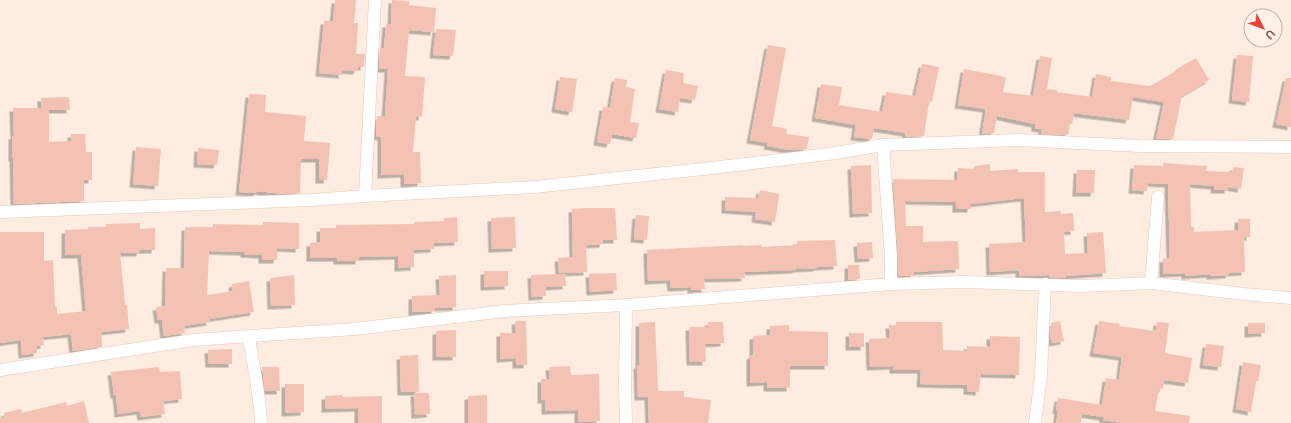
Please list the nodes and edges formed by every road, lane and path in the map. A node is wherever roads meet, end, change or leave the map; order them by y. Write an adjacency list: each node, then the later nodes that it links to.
1 (375, 0): 4 (street)
2 (883, 145): 3 (street); 4 (street); 8 (street)
3 (1291, 147)
4 (365, 196): 6 (street)
5 (1158, 197): 7 (street)
6 (0, 212)
7 (1151, 283): 9 (street); 10 (street)
8 (892, 284): 9 (street); 11 (street)
9 (1045, 284): 16 (street)
10 (1291, 298)
11 (626, 305): 12 (street); 15 (street)
12 (249, 336): 13 (street); 14 (street)
13 (0, 370)
14 (261, 423)
15 (626, 423)
16 (1035, 423)

